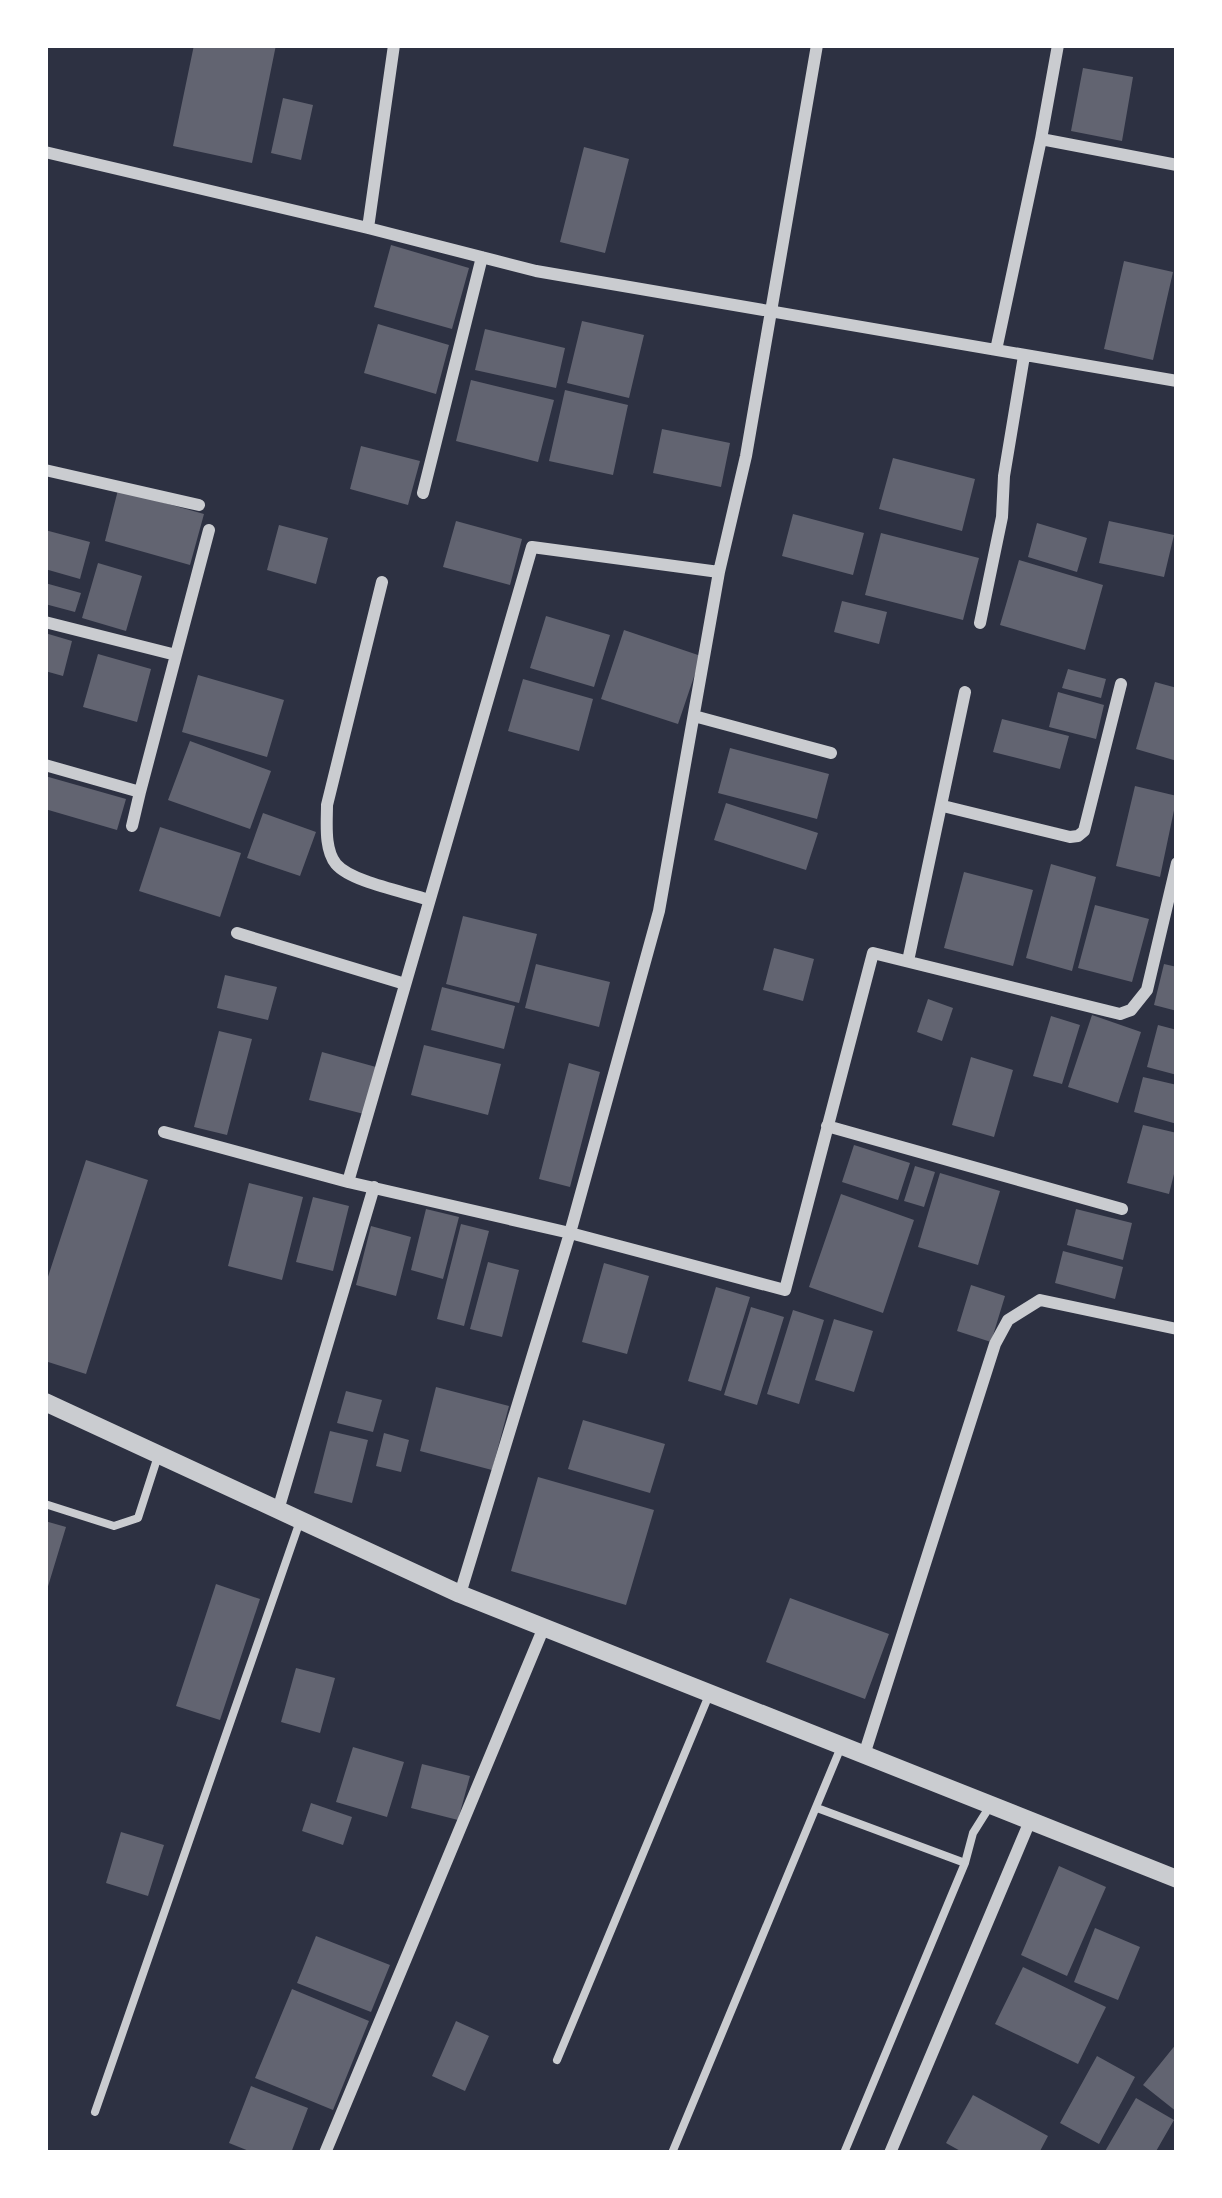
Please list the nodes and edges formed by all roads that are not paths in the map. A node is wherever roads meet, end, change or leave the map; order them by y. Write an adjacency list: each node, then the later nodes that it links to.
1 (394, 45): 7 (street)
2 (818, 45): 9 (street)
3 (1058, 45): 4 (street)
4 (1041, 139): 6 (street); 10 (street)
5 (45, 152): 7 (street)
6 (1177, 165)
7 (368, 228): 8 (street)
8 (482, 257): 9 (street); 14 (street)
9 (772, 311): 10 (street); 17 (street)
10 (996, 350): 11 (street)
11 (1024, 356): 12 (street); 20 (street)
12 (1177, 381)
13 (45, 470): 15 (street)
14 (422, 493)
15 (199, 505)
16 (209, 530): 21 (street)
17 (719, 572): 24 (street); 31 (street)
18 (382, 582): 31 (street)
19 (45, 622): 21 (street)
20 (980, 623)
21 (176, 655): 27 (street)
22 (1121, 684): 28 (street)
23 (965, 692): 28 (street)
24 (694, 716): 25 (street); 40 (street)
25 (831, 753)
26 (45, 765): 27 (street)
27 (140, 792): 29 (street)
28 (943, 806): 33 (street)
29 (132, 826)
30 (1177, 863): 33 (street)
31 (429, 900): 34 (street)
32 (238, 933): 34 (street)
33 (908, 961): 35 (street)
34 (405, 984): 37 (street)
35 (827, 1126): 39 (street); 40 (street)
36 (164, 1132): 37 (street)
37 (348, 1182): 38 (street)
38 (374, 1187): 40 (street); 45 (street)
39 (1122, 1210)
40 (570, 1233): 47 (street)
41 (1177, 1328): 51 (street)
42 (45, 1402): 43 (street)
43 (158, 1455): 44 (lane); 45 (street)
44 (45, 1504)
45 (278, 1510): 46 (street)
46 (300, 1520): 47 (street); 58 (lane)
47 (460, 1594): 48 (street)
48 (544, 1627): 49 (street); 59 (street)
49 (710, 1694): 50 (street); 57 (lane)
50 (842, 1746): 51 (street); 53 (lane)
51 (864, 1754): 52 (street)
52 (991, 1805): 54 (street); 55 (lane)
53 (817, 1808): 55 (lane); 60 (lane)
54 (1030, 1821): 56 (street); 62 (street)
55 (965, 1863): 61 (lane)
56 (1177, 1879)
57 (556, 2060)
58 (95, 2112)
59 (325, 2153)
60 (672, 2153)
61 (844, 2153)
62 (890, 2153)

